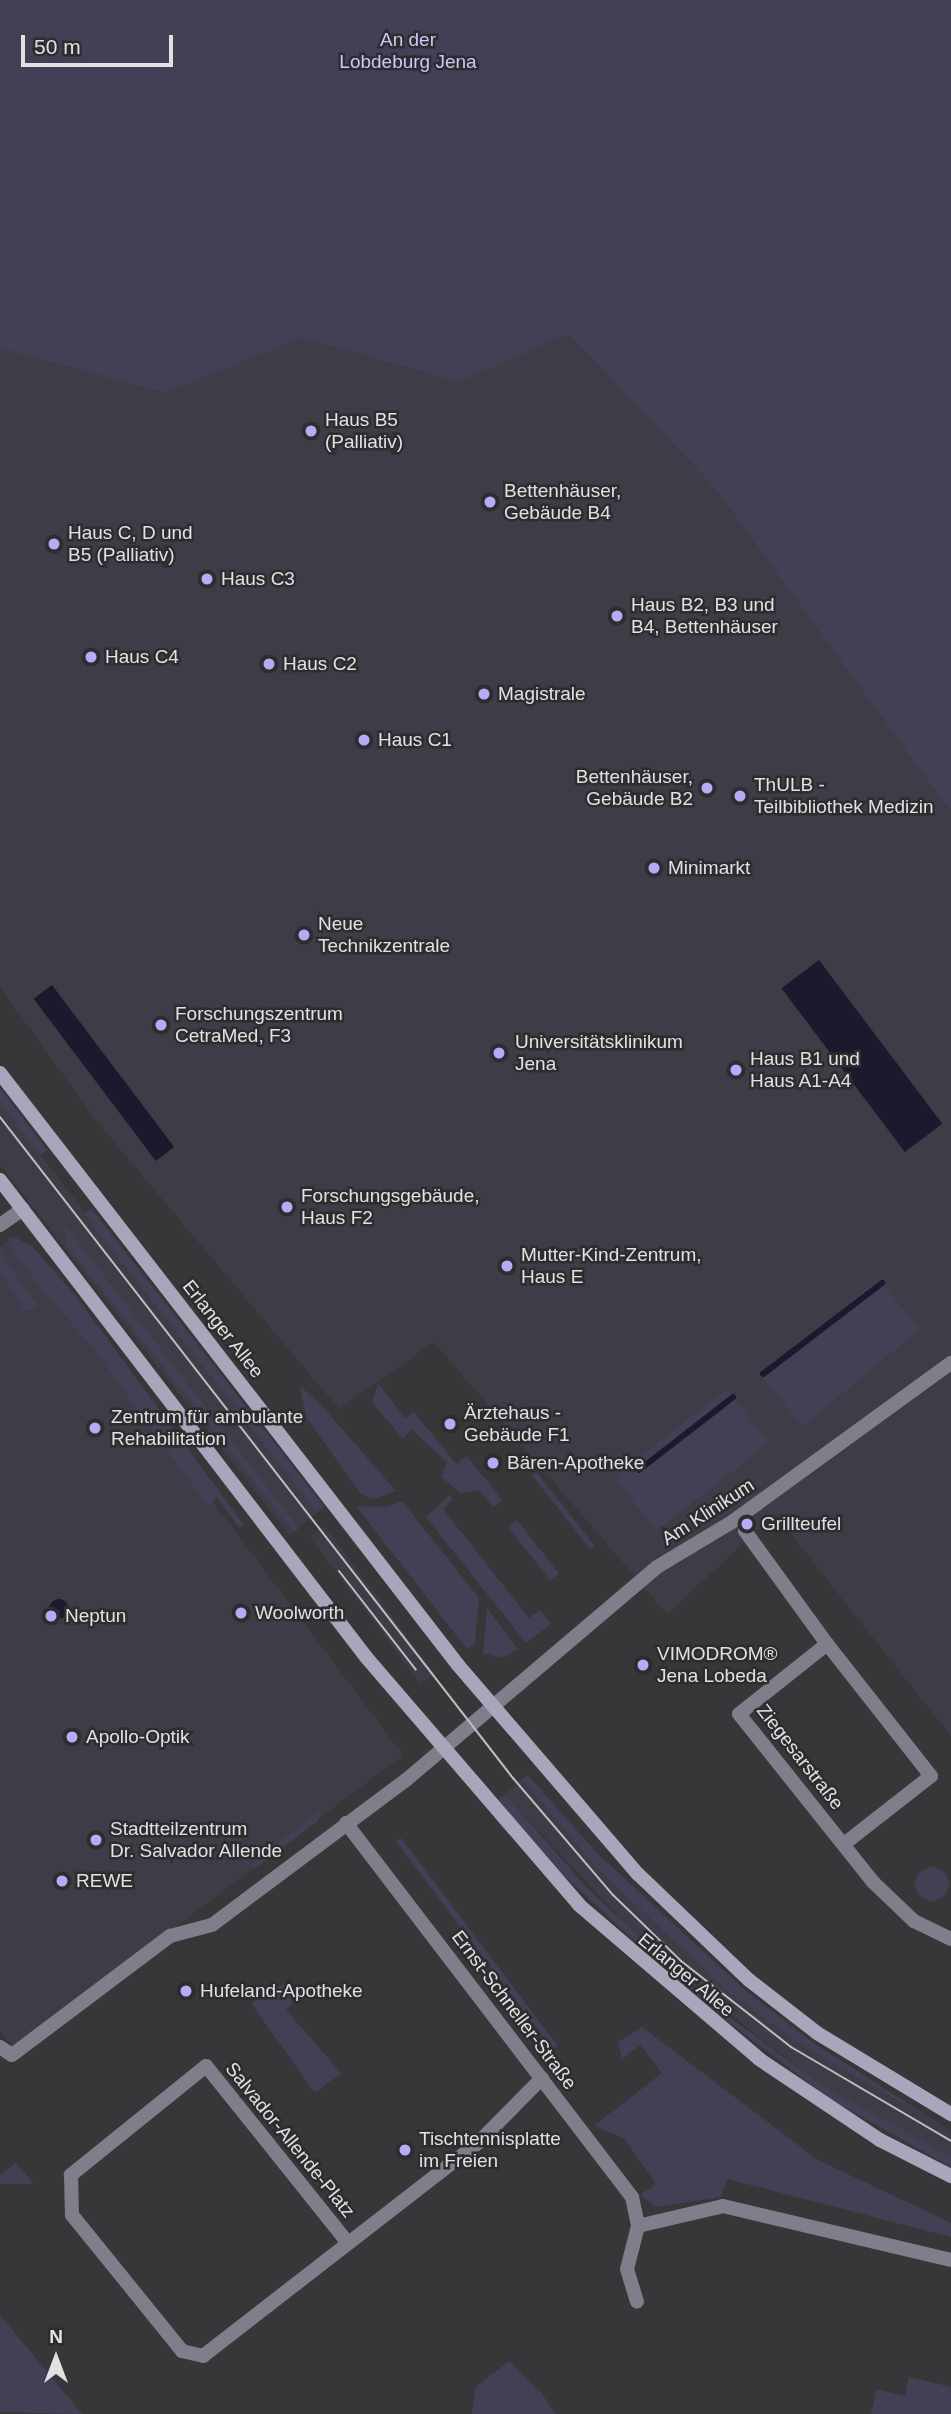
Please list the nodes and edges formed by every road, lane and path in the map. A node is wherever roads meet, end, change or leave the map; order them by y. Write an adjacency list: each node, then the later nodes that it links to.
1 (0, 1073): 8 (main road, Erlanger Allee)
2 (0, 1180): 3 (main road, Erlanger Allee)
3 (23, 1209): 4 (street); 9 (main road, Erlanger Allee)
4 (0, 1226)
5 (951, 1363): 8 (street, Am Klinikum)
6 (745, 1531): 7 (street)
7 (827, 1644): 11 (street); 11 (street, Ziegesarstraße)
8 (494, 1707): 9 (street); 15 (main road, Erlanger Allee)
9 (442, 1749): 10 (street); 16 (main road, Erlanger Allee)
10 (346, 1823): 13 (street); 14 (street, Ernst-Schneller-Straße)
11 (844, 1844): 12 (street, Ziegesarstraße)
12 (951, 1940)
13 (0, 2047)
14 (542, 2078): 17 (street, Ernst-Schneller-Straße); 18 (street, Salvador-Allende-Platz)
15 (951, 2114)
16 (951, 2176)
17 (638, 2226): 19 (street); 20 (street, Ernst-Schneller-Straße)
18 (348, 2243): 18 (street, Salvador-Allende-Platz)
19 (951, 2260)
20 (637, 2301)

